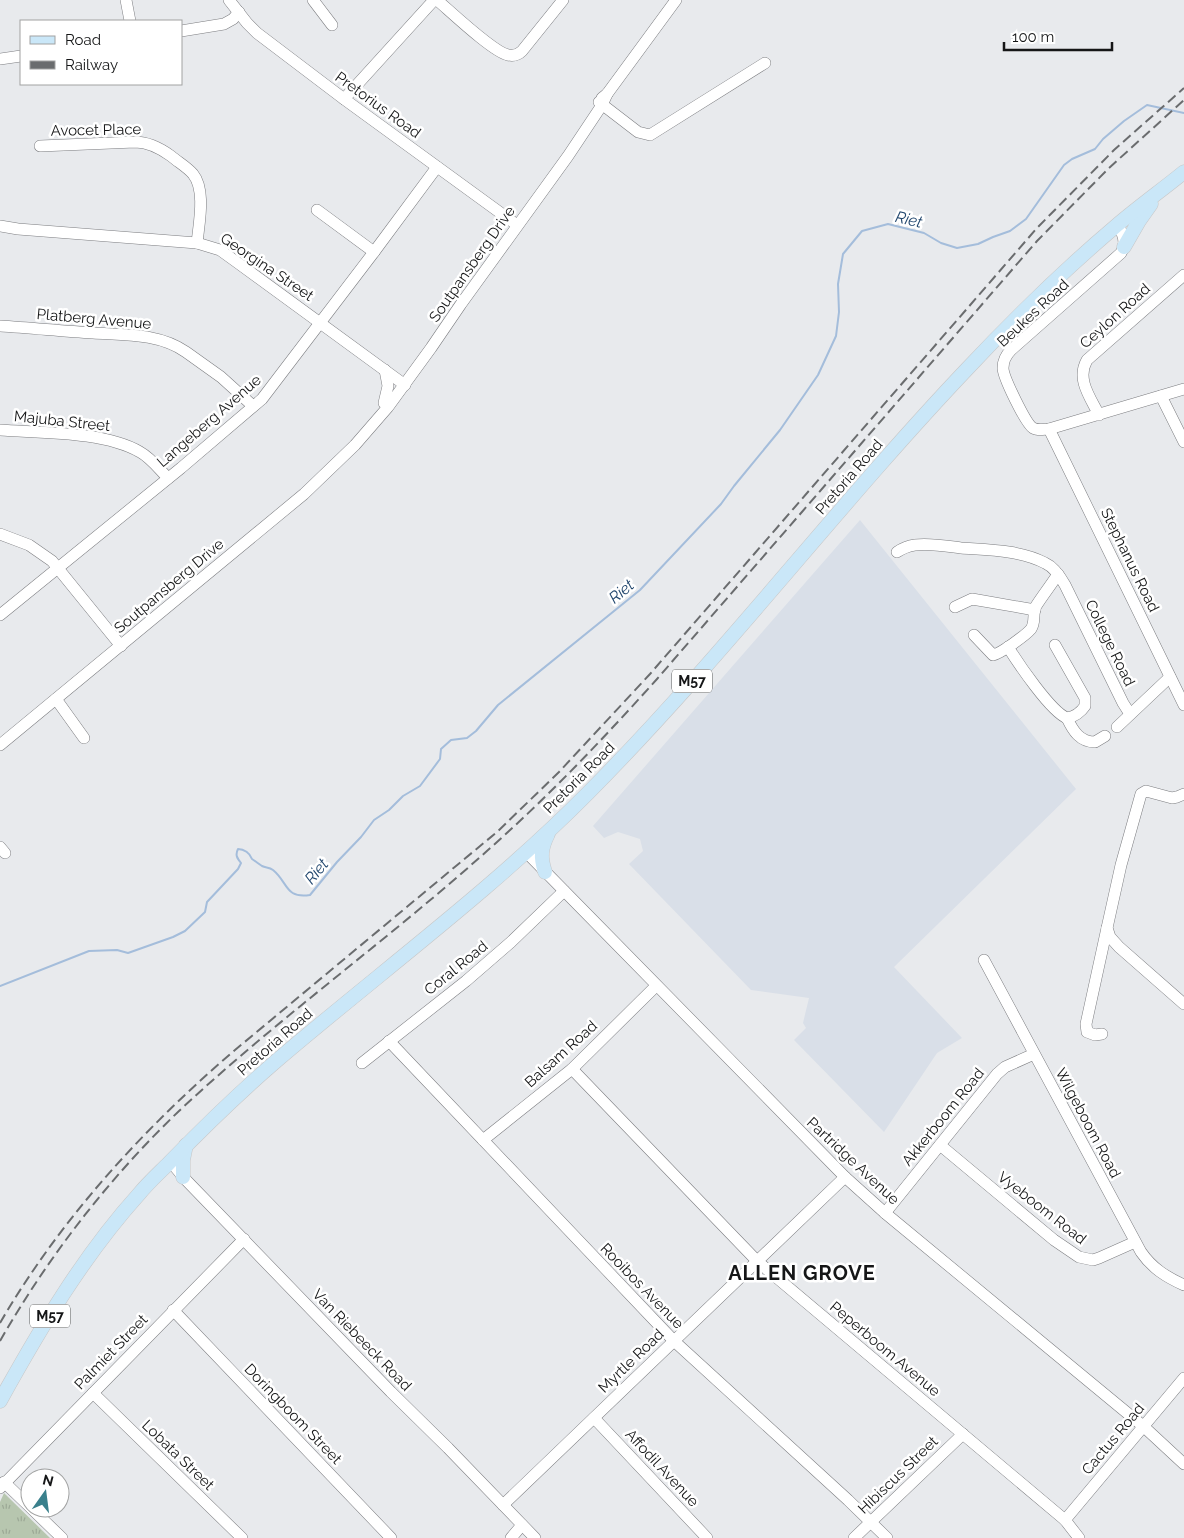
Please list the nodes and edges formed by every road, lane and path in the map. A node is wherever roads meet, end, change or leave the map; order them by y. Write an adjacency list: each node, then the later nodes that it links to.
1 (126, 0): 8 (street)
2 (230, 0): 7 (street, Pretorius Road)
3 (313, 0): 9 (street)
4 (435, 0): 5 (street); 14 (street)
5 (563, 0)
6 (676, 0): 15 (street, Soutpansberg Drive)
7 (239, 12): 10 (street); 14 (street, Pretorius Road)
8 (130, 20)
9 (332, 25)
10 (182, 31)
11 (20, 56): 12 (street)
12 (0, 59)
13 (765, 62): 15 (street)
14 (344, 98): 17 (street, Pretorius Road)
15 (600, 104): 21 (street, Soutpansberg Drive)
16 (40, 146): 25 (street, Avocet Place)
17 (437, 167): 21 (street, Pretorius Road); 27 (street, Langeberg Avenue)
18 (1184, 172): 19 (main road, Pretoria Road / M57)
19 (1160, 192): 22 (main road, Pretoria Road / M57); 26 (main road)
20 (317, 210): 27 (street)
21 (514, 223): 32 (street, Soutpansberg Drive)
22 (1117, 225): 24 (main road, Pretoria Road / M57); 26 (street)
23 (0, 226): 25 (street, Georgina Street)
24 (1104, 236): 26 (main road); 64 (main road, Pretoria Road / M57)
25 (197, 243): 29 (street, Georgina Street)
26 (1124, 247): 38 (street, Beukes Road)
27 (374, 252): 29 (street, Langeberg Avenue)
28 (1184, 275): 37 (street, Ceylon Road)
29 (321, 323): 31 (street, Georgina Street); 36 (street, Langeberg Avenue)
30 (0, 326): 36 (street, Platberg Avenue)
31 (385, 370): 32 (street, Georgina Street); 35 (street)
32 (402, 383): 35 (street, Soutpansberg Drive); 41 (street, Soutpansberg Drive)
33 (1184, 389): 34 (street)
34 (1161, 396): 37 (street); 40 (street)
35 (384, 403): 41 (street, Soutpansberg Drive)
36 (253, 406): 42 (street, Langeberg Avenue)
37 (1099, 415): 38 (street)
38 (1049, 428): 54 (street, Stephanus Road)
39 (0, 430): 42 (street, Majuba Street)
40 (1184, 442)
41 (353, 447): 52 (street, Soutpansberg Drive)
42 (168, 478): 45 (street, Langeberg Avenue)
43 (0, 534): 45 (street)
44 (897, 552): 46 (street)
45 (57, 568): 49 (street, Langeberg Avenue); 52 (street)
46 (1058, 574): 48 (street); 57 (street, College Road)
47 (955, 608): 48 (street)
48 (1035, 610): 53 (street)
49 (0, 615)
50 (974, 634): 53 (street)
51 (1055, 645): 58 (street)
52 (121, 646): 55 (street, Soutpansberg Drive)
53 (1008, 647): 58 (street)
54 (1170, 677): 56 (street, Stephanus Road); 57 (street, College Road)
55 (56, 700): 61 (street); 62 (street, Soutpansberg Drive)
56 (1184, 705)
57 (1130, 714): 59 (street, College Road)
58 (1067, 718): 60 (street)
59 (1116, 727)
60 (1105, 736)
61 (84, 738)
62 (0, 746)
63 (1184, 794): 68 (street)
64 (551, 829): 65 (main road, Pretoria Road / M57); 66 (main road)
65 (526, 852): 66 (street, Partridge Avenue); 78 (main road, Pretoria Road / M57)
66 (545, 872): 67 (street, Partridge Avenue)
67 (564, 891): 70 (street, Partridge Avenue); 73 (street, Coral Road)
68 (1107, 928): 71 (street); 72 (street)
69 (984, 960): 74 (street, Wilgeboom Road)
70 (656, 986): 76 (street, Balsam Road); 82 (street, Partridge Avenue)
71 (1184, 1004)
72 (1102, 1034)
73 (389, 1041): 75 (street, Coral Road); 77 (street, Rooibos Avenue)
74 (1034, 1054): 79 (street, Akkerboom Road); 86 (street, Wilgeboom Road)
75 (362, 1063)
76 (572, 1069): 77 (street, Balsam Road); 87 (street, Peperboom Avenue)
77 (483, 1140): 90 (street, Rooibos Avenue)
78 (187, 1144): 80 (main road, Pretoria Road / M57); 83 (main road)
79 (940, 1145): 84 (street, Akkerboom Road); 86 (street, Vyeboom Road)
80 (170, 1162): 81 (main road, Pretoria Road / M57); 83 (street, Van Riebeeck Road)
81 (156, 1176): 83 (main road); 93 (main road, Pretoria Road / M57)
82 (845, 1177): 84 (street, Partridge Avenue); 87 (street, Myrtle Road)
83 (184, 1178): 85 (street, Van Riebeeck Road)
84 (885, 1213): 95 (street, Partridge Avenue)
85 (244, 1239): 89 (street, Palmiet Street); 100 (street, Van Riebeeck Road)
86 (1135, 1242): 88 (street, Wilgeboom Road)
87 (757, 1261): 90 (street, Myrtle Road); 96 (street, Peperboom Avenue)
88 (1184, 1285)
89 (173, 1310): 92 (street, Palmiet Street); 107 (street, Doringboom Street)
90 (674, 1341): 94 (street, Myrtle Road); 103 (street, Rooibos Avenue)
91 (1184, 1378): 95 (street, Cactus Road)
92 (93, 1393): 98 (street, Palmiet Street); 106 (street, Lobata Street)
93 (0, 1401)
94 (594, 1418): 100 (street, Myrtle Road); 110 (street, Affodil Avenue)
95 (1144, 1426): 97 (street, Partridge Avenue); 102 (street, Cactus Road)
96 (963, 1434): 102 (street, Peperboom Avenue); 103 (street, Hibiscus Street)
97 (1184, 1464)
98 (2, 1485): 99 (street)
99 (20, 1499)
100 (503, 1505): 104 (street, Van Riebeeck Road)
101 (42, 1518): 105 (street)
102 (1065, 1520): 113 (street, Peperboom Avenue)
103 (872, 1522): 111 (street, Hibiscus Street); 112 (street, Rooibos Avenue)
104 (522, 1525): 108 (street); 109 (street, Van Riebeeck Road)
105 (62, 1538)
106 (242, 1538)
107 (391, 1538)
108 (511, 1538)
109 (535, 1538)
110 (708, 1538)
111 (854, 1538)
112 (887, 1538)
113 (1078, 1538)

